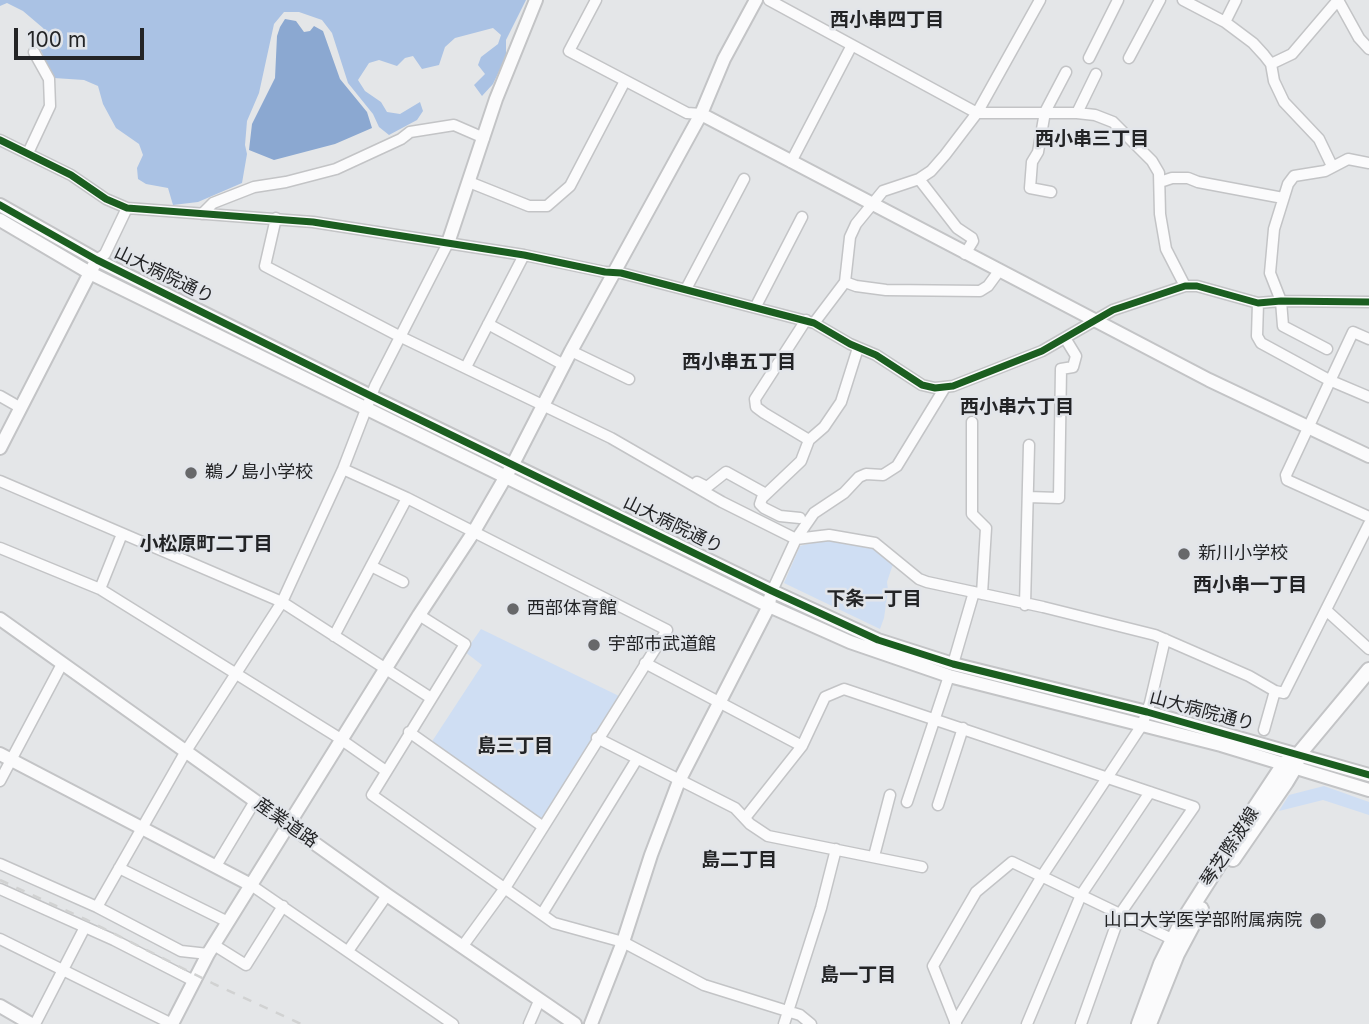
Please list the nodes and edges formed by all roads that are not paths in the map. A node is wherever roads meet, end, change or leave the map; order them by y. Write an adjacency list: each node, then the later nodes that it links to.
1 (536, 0): 25 (street)
2 (596, 0): 20 (street)
3 (757, 0): 23 (street)
4 (769, 0): 12 (street)
5 (1040, 0): 21 (street)
6 (1118, 0): 15 (street)
7 (1160, 0): 16 (street)
8 (1183, 0): 11 (street)
9 (1236, 0): 11 (street)
10 (1338, 0): 13 (street); 17 (street)
11 (1225, 22): 17 (street)
12 (852, 46): 21 (street); 28 (street)
13 (1369, 49)
14 (33, 52): 27 (street)
15 (1089, 58)
16 (1129, 58)
17 (1271, 64): 30 (street)
18 (1066, 72): 24 (street)
19 (1096, 74): 22 (street)
20 (625, 81): 23 (street); 33 (street)
21 (977, 113): 24 (street); 32 (street)
22 (1077, 113): 24 (street); 34 (street)
23 (701, 114): 28 (street); 49 (street)
24 (1045, 114): 35 (street)
25 (484, 138): 33 (street); 40 (street)
26 (0, 140): 27 (street)
27 (28, 153): 39 (street)
28 (791, 162): 38 (street)
29 (1369, 163): 30 (street)
30 (1332, 166): 36 (street)
31 (744, 179): 53 (street)
32 (919, 179): 38 (street); 45 (street)
33 (469, 182): 44 (street)
34 (1160, 182): 36 (street); 52 (street)
35 (1051, 192)
36 (1283, 198): 54 (street)
37 (0, 205): 47 (street, 山大病院通り)
38 (871, 205): 45 (street); 51 (street)
39 (127, 208): 40 (street); 47 (street)
40 (202, 214): 42 (street)
41 (802, 217): 57 (street)
42 (276, 218): 44 (street); 61 (street)
43 (0, 220): 50 (street, 山大病院通り)
44 (448, 243): 46 (street); 61 (street)
45 (965, 254): 48 (street)
46 (524, 256): 49 (street); 60 (street)
47 (97, 260): 50 (street); 74 (street, 山大病院通り)
48 (999, 271): 51 (street); 58 (street)
49 (613, 272): 53 (street); 66 (street)
50 (90, 273): 74 (street, 山大病院通り); 76 (street)
51 (845, 282): 59 (street)
52 (1185, 286): 56 (street); 58 (street)
53 (686, 289): 57 (street)
54 (1281, 301): 55 (street); 56 (street); 65 (street)
55 (1369, 302)
56 (1258, 303): 70 (street)
57 (756, 306): 59 (street)
58 (1095, 320): 62 (street); 78 (street)
59 (810, 321): 64 (street); 79 (street)
60 (488, 324): 67 (street); 68 (street)
61 (400, 336): 68 (street); 74 (street)
62 (1065, 338): 71 (street); 88 (street)
63 (1369, 339): 70 (street)
64 (858, 348): 71 (street); 79 (street)
65 (1327, 349)
66 (571, 351): 67 (street); 69 (street)
67 (564, 365): 75 (street)
68 (466, 367): 75 (street)
69 (629, 379)
70 (1329, 380): 73 (street); 78 (street)
71 (944, 388): 95 (street)
72 (0, 396): 76 (street)
73 (1369, 397)
74 (369, 402): 83 (street); 84 (street, 山大病院通り)
75 (543, 405): 84 (street); 85 (street)
76 (21, 408): 81 (street)
77 (972, 422): 101 (street)
78 (1307, 428): 82 (street); 90 (street)
79 (809, 440): 87 (street)
80 (1029, 445): 88 (street)
81 (0, 449)
82 (1369, 456)
83 (343, 469): 89 (street); 102 (street)
84 (510, 470): 93 (street); 100 (street, 山大病院通り); 104 (street, 山大病院通り)
85 (681, 480): 87 (street); 95 (street)
86 (0, 481): 94 (street)
87 (764, 494): 91 (street)
88 (1028, 497): 103 (street)
89 (407, 498): 93 (street); 97 (street)
90 (1369, 517)
91 (800, 518)
92 (1369, 524): 105 (street)
93 (473, 533): 106 (street); 111 (street)
94 (122, 534): 99 (street); 102 (street)
95 (796, 539): 100 (street); 101 (street)
96 (0, 548): 99 (street)
97 (371, 566): 98 (street); 108 (street)
98 (403, 582)
99 (100, 589): 116 (street)
100 (772, 591): 104 (street); 114 (street, 山大病院通り)
101 (978, 593): 103 (street); 114 (street)
102 (282, 602): 108 (street); 116 (street)
103 (1025, 604): 109 (street)
104 (769, 606): 114 (street, 山大病院通り); 119 (street)
105 (1326, 610): 110 (street); 117 (street)
106 (419, 615): 113 (street); 118 (street)
107 (0, 618): 112 (street, 産業道路)
108 (334, 636): 113 (street)
109 (1165, 639): 117 (street); 120 (street)
110 (1369, 649)
111 (645, 663): 119 (street); 126 (street)
112 (62, 664): 129 (street, 産業道路); 130 (street)
113 (386, 670): 118 (street); 127 (street)
114 (951, 670): 120 (street, 山大病院通り); 121 (street); 122 (street, 山大病院通り)
115 (1369, 670): 132 (main road, 琴芝際波線)
116 (236, 673): 127 (street); 129 (street)
117 (1275, 691): 124 (street)
118 (430, 698): 125 (street)
119 (719, 703): 128 (street); 137 (street)
120 (1147, 712): 122 (street); 132 (street, 山大病院通り)
121 (935, 719): 123 (street); 128 (street); 142 (street)
122 (1142, 725): 132 (street, 山大病院通り); 135 (street)
123 (963, 729): 135 (street); 143 (street)
124 (1264, 730)
125 (409, 732): 133 (street); 146 (street)
126 (597, 738): 131 (street); 146 (street)
127 (343, 741): 133 (street); 145 (street)
128 (802, 747): 144 (street)
129 (186, 751): 141 (street, 産業道路); 147 (street)
130 (6, 757): 136 (street); 147 (street)
131 (637, 759): 137 (street); 162 (street)
132 (1293, 762): 134 (street, 山大病院通り); 138 (street, 山大病院通り); 168 (main road, 琴芝際波線)
133 (386, 771): 156 (street)
134 (1369, 775)
135 (1107, 777): 139 (street); 154 (street)
136 (0, 781)
137 (679, 781): 144 (street); 167 (street)
138 (1369, 790)
139 (1150, 792): 159 (street); 163 (street)
140 (890, 795): 149 (street)
141 (255, 801): 145 (street, 産業道路); 151 (street)
142 (907, 802)
143 (938, 805)
144 (745, 818): 148 (street)
145 (289, 824): 155 (street); 158 (street, 産業道路)
146 (542, 826): 156 (street)
147 (141, 827): 151 (street); 153 (street)
148 (836, 849): 149 (street); 176 (street)
149 (874, 856): 152 (street)
150 (0, 864): 161 (street)
151 (216, 866): 155 (street)
152 (922, 867)
153 (119, 868): 161 (street); 164 (street)
154 (1042, 876): 159 (street); 177 (street); 177 (street)
155 (251, 885): 160 (street); 164 (street)
156 (505, 888): 162 (street); 169 (street)
157 (0, 889): 165 (street)
158 (387, 895): 169 (street, 産業道路); 171 (street)
159 (1081, 895): 163 (street); 186 (street)
160 (284, 906): 170 (street); 171 (street)
161 (97, 907): 170 (street)
162 (542, 914): 167 (street)
163 (1120, 914): 168 (street); 187 (street)
164 (228, 922): 170 (street)
165 (85, 927): 172 (street); 173 (street)
166 (0, 939): 172 (street)
167 (623, 942): 176 (street); 183 (street)
168 (1177, 942): 188 (main road, 琴芝際波線); 189 (main road, 琴芝際波線)
169 (462, 947): 174 (street, 産業道路)
170 (211, 949): 173 (street)
171 (348, 951): 180 (street)
172 (63, 970): 178 (street); 179 (street)
173 (194, 981): 179 (street)
174 (539, 1001): 181 (street); 182 (street, 産業道路)
175 (0, 1006): 178 (street)
176 (788, 1012): 184 (street); 185 (street)
177 (956, 1023)
178 (33, 1024)
179 (172, 1024)
180 (453, 1024)
181 (529, 1024)
182 (575, 1024)
183 (591, 1024)
184 (784, 1024)
185 (811, 1024)
186 (1027, 1024)
187 (1081, 1024)
188 (1139, 1024)
189 (1149, 1024)

